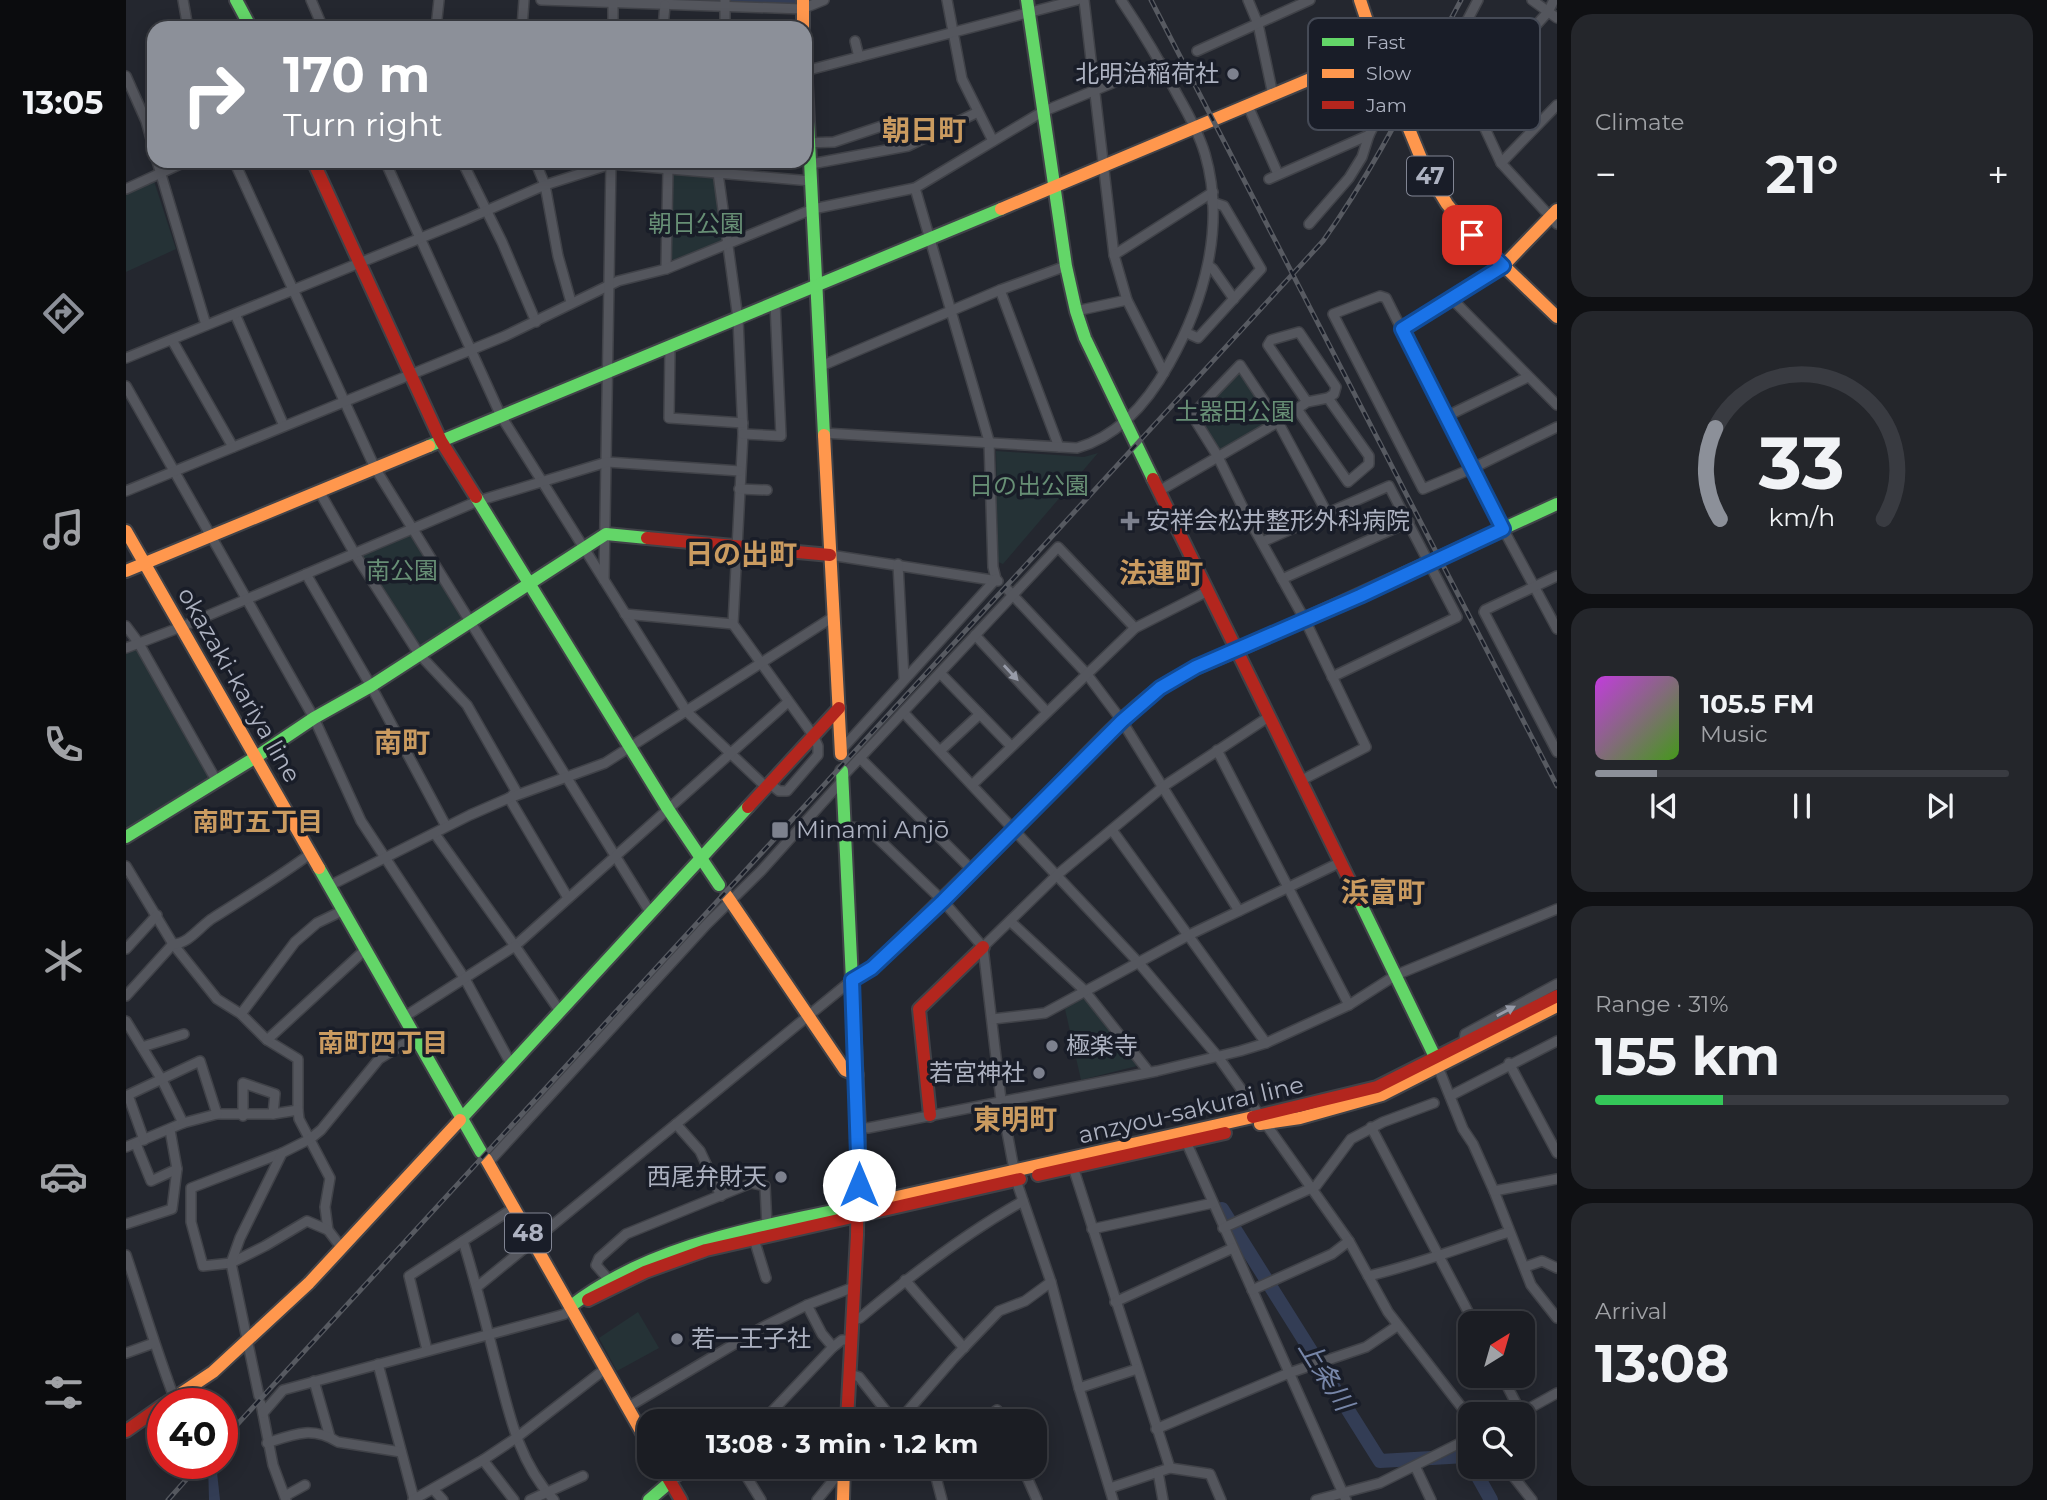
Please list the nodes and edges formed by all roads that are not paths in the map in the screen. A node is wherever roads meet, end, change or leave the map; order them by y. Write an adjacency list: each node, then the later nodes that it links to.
1 (183, 0): 27 (street)
2 (236, 0): 28 (street)
3 (311, 0): 29 (street)
4 (439, 0): 30 (street)
5 (524, 0): 31 (street)
6 (541, 0): 18 (street)
7 (824, 0): 21 (street)
8 (947, 0): 37 (street)
9 (1077, 0): 22 (street)
10 (1084, 0): 45 (street)
11 (1121, 0): 41 (street)
12 (1248, 0): 36 (street)
13 (1310, 0): 36 (street)
14 (1360, 0): 24 (street, 47)
15 (1478, 0): 25 (street)
16 (1532, 0): 23 (street)
17 (1554, 0): 23 (street)
18 (613, 2): 19 (street); 32 (street)
19 (671, 3): 20 (street); 33 (street)
20 (726, 3): 21 (street); 34 (street)
21 (802, 4)
22 (1028, 6): 37 (street); 50 (street)
23 (1548, 12): 26 (street); 35 (street)
24 (1366, 18)
25 (1468, 18)
26 (1557, 18)
27 (187, 21)
28 (247, 21)
29 (320, 21)
30 (437, 21)
31 (522, 21)
32 (613, 21)
33 (665, 21)
34 (725, 21)
35 (1540, 21)
36 (1258, 24): 39 (street); 46 (street)
37 (954, 33): 40 (street); 49 (street)
38 (855, 41): 40 (street)
39 (1197, 51)
40 (859, 57): 42 (street)
41 (1161, 64): 45 (street); 54 (street)
42 (812, 69)
43 (126, 76): 52 (street)
44 (1308, 80): 46 (street)
45 (1095, 90): 50 (street); 64 (street)
46 (1273, 95): 48 (street)
47 (1557, 104): 51 (street)
48 (1248, 106): 54 (street); 59 (street)
49 (978, 112): 60 (street); 63 (street)
50 (1042, 112): 60 (street); 83 (street)
51 (1540, 122)
52 (147, 125)
53 (885, 125): 61 (street)
54 (1196, 128): 64 (street); 85 (street)
55 (1372, 130): 59 (street)
56 (1409, 130): 97 (street, 47)
57 (1485, 130): 62 (street)
58 (1532, 130): 62 (street)
59 (1369, 135): 89 (street)
60 (993, 141): 82 (street)
61 (812, 143)
62 (1501, 163): 88 (street)
63 (812, 164)
64 (1104, 167): 83 (street); 93 (street)
65 (159, 168): 79 (street)
66 (172, 168): 79 (street)
67 (237, 168): 101 (street)
68 (316, 168): 94 (street)
69 (389, 168): 90 (street)
70 (466, 168): 87 (street)
71 (538, 168): 81 (street)
72 (594, 168): 81 (street)
73 (611, 168): 99 (street)
74 (660, 168): 77 (street)
75 (718, 168): 78 (street)
76 (811, 168): 80 (street)
77 (668, 169): 78 (street); 98 (street)
78 (718, 173): 80 (street); 92 (street)
79 (160, 174): 84 (street); 114 (street)
80 (811, 181): 86 (street)
81 (545, 185): 87 (street); 106 (street)
82 (915, 188): 86 (street); 91 (street)
83 (1055, 188): 91 (street); 96 (street)
84 (126, 189)
85 (1212, 197): 93 (street); 95 (street); 103 (street)
86 (813, 209): 92 (street); 100 (street)
87 (486, 210): 90 (street); 113 (street)
88 (1555, 217): 97 (street)
89 (1309, 224)
90 (420, 237): 94 (street); 119 (street)
91 (930, 240): 100 (street); 109 (street)
92 (727, 244): 98 (street); 112 (street)
93 (1114, 255): 105 (street)
94 (360, 261): 101 (street); 124 (street)
95 (1208, 265): 103 (street); 116 (street)
96 (1066, 266): 102 (street); 108 (street)
97 (1503, 266): 104 (street); 111 (street, 47)
98 (666, 269): 99 (street)
99 (609, 286): 106 (street); 122 (street)
100 (817, 287): 107 (street); 121 (street)
101 (294, 289): 110 (street); 128 (street)
102 (1000, 290): 109 (street); 144 (street)
103 (1234, 299): 116 (street)
104 (1452, 299): 115 (street); 125 (street)
105 (1127, 300): 108 (street); 123 (street)
106 (571, 302): 113 (street)
107 (775, 303): 112 (street); 140 (street)
108 (1076, 311): 136 (street)
109 (951, 312): 121 (street); 142 (street)
110 (235, 314): 114 (street); 137 (street)
111 (1557, 317)
112 (738, 319): 118 (street); 135 (street)
113 (536, 322): 119 (street)
114 (206, 325): 117 (street)
115 (1402, 329): 133 (street); 148 (street)
116 (1186, 333): 123 (street)
117 (172, 340): 120 (street); 143 (street)
118 (670, 348): 122 (street); 135 (street)
119 (471, 350): 124 (street); 132 (street)
120 (126, 358)
121 (821, 366): 139 (street)
122 (607, 371): 132 (street); 146 (street)
123 (1164, 373): 136 (street)
124 (410, 374): 128 (street); 141 (street)
125 (1528, 377): 130 (street); 133 (street)
126 (126, 386): 149 (street)
127 (1328, 398): 129 (street); 129 (street); 131 (street)
128 (345, 401): 137 (street); 147 (street)
129 (1307, 402): 131 (street)
130 (1557, 405)
131 (1297, 409): 134 (street)
132 (501, 416): 141 (street); 151 (street)
133 (1445, 417): 148 (street)
134 (1278, 422): 145 (street); 145 (street); 159 (street)
135 (743, 423): 140 (street)
136 (1126, 423): 144 (street); 156 (street)
137 (284, 426): 143 (street)
138 (1557, 427): 148 (street)
139 (824, 433): 142 (street); 170 (street)
140 (743, 434): 150 (street)
141 (441, 441): 147 (street); 157 (street)
142 (989, 441): 144 (street); 178 (street)
143 (233, 447): 149 (street)
144 (1059, 447)
145 (1217, 455): 156 (street); 166 (street)
146 (607, 462): 150 (street); 151 (street); 164 (street)
147 (375, 468): 155 (street); 161 (street)
148 (1471, 469): 162 (street)
149 (174, 471): 154 (street); 165 (street)
150 (740, 471): 152 (street)
151 (543, 481): 157 (street); 168 (street)
152 (739, 489): 153 (street); 167 (street)
153 (767, 490)
154 (126, 491)
155 (319, 491): 165 (street); 169 (street)
156 (1159, 491): 182 (street)
157 (478, 501): 161 (street); 180 (street)
158 (1557, 503): 162 (street)
159 (1326, 513): 160 (street); 166 (street)
160 (1409, 522): 172 (street); 177 (street)
161 (413, 529): 169 (street); 188 (street)
162 (1503, 529): 172 (street); 181 (street)
163 (126, 531): 171 (street, okazaki-kariya line / 48)
164 (606, 534): 167 (street); 168 (street); 179 (street)
165 (211, 536): 171 (street); 184 (street)
166 (1262, 542): 177 (street)
167 (737, 546): 170 (street); 189 (street)
168 (583, 548): 179 (street); 180 (street)
169 (355, 554): 175 (street); 198 (street)
170 (830, 555): 173 (street); 186 (street)
171 (145, 563): 174 (street); 191 (street, okazaki-kariya line / 48)
172 (1429, 563): 187 (street); 202 (street)
173 (898, 564): 178 (street); 203 (street)
174 (126, 571)
175 (306, 574): 184 (street); 204 (street)
176 (1557, 576): 181 (street)
177 (1282, 579): 187 (street)
178 (998, 580): 203 (street)
179 (604, 582): 185 (street)
180 (529, 583): 188 (street); 216 (street)
181 (1532, 587): 193 (street); 221 (street)
182 (1208, 591): 192 (street); 197 (street)
183 (1010, 592): 192 (street); 194 (street); 201 (street)
184 (246, 600): 191 (street); 212 (street)
185 (625, 614): 189 (street); 207 (street)
186 (833, 617): 199 (street); 206 (street)
187 (1305, 620): 197 (street); 202 (street)
188 (470, 621): 198 (street); 225 (street)
189 (733, 624): 199 (street)
190 (126, 626): 195 (street)
191 (181, 627): 195 (street); 222 (street, okazaki-kariya line / 48)
192 (1135, 628): 201 (street)
193 (1557, 629)
194 (975, 635): 200 (street); 208 (street, one-way to 208)
195 (138, 642): 196 (street); 226 (street)
196 (126, 648)
197 (1236, 649): 211 (street); 213 (street)
198 (419, 654): 204 (street); 231 (street)
199 (761, 663): 205 (street); 207 (street)
200 (940, 673): 209 (street); 210 (street)
201 (1086, 673): 208 (street); 213 (street)
202 (1332, 677): 227 (street)
203 (904, 679): 220 (street)
204 (371, 686): 212 (street); 233 (street)
205 (788, 702): 214 (street); 219 (street)
206 (839, 708): 214 (street); 220 (street)
207 (687, 712): 216 (street); 219 (street)
208 (1047, 712): 215 (street)
209 (904, 713): 218 (street); 223 (street)
210 (980, 714): 215 (street); 218 (street)
211 (1270, 716): 217 (street); 227 (street)
212 (314, 718): 222 (street); 242 (street)
213 (1122, 721): 230 (street); 236 (street)
214 (813, 735): 228 (street); 228 (street)
215 (1011, 746): 229 (street)
216 (631, 748): 225 (street); 232 (street)
217 (1217, 750): 230 (street); 248 (street)
218 (940, 751): 229 (street)
219 (730, 752): 228 (street); 232 (street)
220 (841, 752)
221 (1557, 752)
222 (256, 757): 226 (street); 239 (street, okazaki-kariya line / 48)
223 (860, 758): 224 (street); 244 (street)
224 (842, 777): 234 (street); 249 (street)
225 (567, 778): 231 (street); 240 (street)
226 (216, 780): 238 (street)
227 (1300, 780): 243 (street)
228 (767, 785): 241 (street)
229 (972, 785): 236 (street)
230 (1164, 786): 235 (street); 254 (street)
231 (509, 798): 233 (street); 250 (street)
232 (668, 809): 240 (street); 241 (street)
233 (446, 826): 237 (street)
234 (845, 827): 251 (street); 267 (street)
235 (1112, 830): 246 (street); 258 (street)
236 (1013, 831): 244 (street); 246 (street)
237 (435, 834): 242 (street); 260 (street)
238 (126, 837)
239 (310, 854): 247 (street, okazaki-kariya line / 48); 259 (street)
240 (617, 855): 250 (street); 255 (street)
241 (702, 858): 249 (street); 255 (street)
242 (385, 859): 247 (street); 266 (street)
243 (1339, 863): 248 (street); 265 (street)
244 (973, 871): 251 (street)
245 (128, 873): 256 (street)
246 (1057, 874): 257 (street); 264 (street)
247 (329, 886): 253 (street, okazaki-kariya line / 48)
248 (1287, 889): 254 (street); 272 (street)
249 (725, 894): 277 (street); 315 (street)
250 (568, 898): 260 (street)
251 (943, 901): 261 (street); 267 (street)
252 (1557, 909): 265 (street)
253 (344, 910): 263 (street, okazaki-kariya line / 48); 275 (street)
254 (1239, 911): 258 (street)
255 (650, 912): 274 (street)
256 (157, 915): 259 (street); 262 (street)
257 (1010, 921): 261 (street); 269 (street)
258 (1189, 935): 264 (street); 284 (street)
259 (173, 944): 270 (street); 275 (street)
260 (515, 946): 266 (street); 274 (street)
261 (983, 947): 278 (street); 300 (street)
262 (126, 950)
263 (366, 950): 276 (street, okazaki-kariya line / 48); 282 (street)
264 (1138, 962): 269 (street); 287 (street)
265 (1396, 975): 272 (street); 288 (street)
266 (465, 979): 276 (street); 290 (street)
267 (852, 980): 277 (street); 292 (street)
268 (1557, 984): 285 (street, one-way to 268)
269 (1084, 990): 278 (street); 291 (street)
270 (126, 996)
271 (1557, 996): 285 (street, anzyou-sakurai line)
272 (1349, 1005): 284 (street)
273 (1557, 1006): 288 (street, anzyou-sakurai line)
274 (559, 1010): 290 (street)
275 (241, 1014): 282 (street)
276 (404, 1017): 281 (street, okazaki-kariya line / 48)
277 (807, 1017): 292 (street); 305 (street)
278 (993, 1019): 295 (street)
279 (126, 1021): 286 (street)
280 (184, 1034): 286 (street)
281 (415, 1037): 302 (street, okazaki-kariya line / 48); 310 (street)
282 (267, 1040): 297 (street)
283 (1557, 1041): 289 (street)
284 (1266, 1042): 287 (street)
285 (1463, 1045): 288 (street, anzyou-sakurai line)
286 (142, 1047): 293 (street)
287 (1219, 1058): 291 (street); 303 (street)
288 (1436, 1063): 294 (street); 303 (street, anzyou-sakurai line)
289 (1509, 1063): 294 (street); 314 (street)
290 (511, 1064): 302 (street)
291 (1149, 1072): 295 (street)
292 (857, 1075): 306 (street)
293 (162, 1080): 298 (street); 304 (street); 311 (street)
294 (1450, 1096): 321 (street)
295 (1001, 1100): 300 (street); 318 (street)
296 (1434, 1103): 307 (street)
297 (298, 1110): 299 (street); 310 (street)
298 (217, 1114): 301 (street); 304 (street)
299 (274, 1114): 301 (street); 301 (street)
300 (930, 1115): 306 (street)
301 (243, 1116)
302 (462, 1116): 315 (street, okazaki-kariya line / 48); 337 (street)
303 (1263, 1119): 309 (street, anzyou-sakurai line); 320 (street)
304 (183, 1122): 308 (street)
305 (676, 1124): 322 (street); 336 (street)
306 (859, 1127): 326 (street)
307 (1371, 1127): 320 (street); 339 (street)
308 (170, 1130): 311 (street); 317 (street)
309 (1184, 1138): 316 (street, anzyou-sakurai line); 318 (street, anzyou-sakurai line); 324 (street)
310 (310, 1139): 313 (street); 330 (street)
311 (140, 1142): 312 (street); 317 (street)
312 (126, 1147)
313 (282, 1153): 341 (street); 341 (street)
314 (1557, 1153)
315 (485, 1158): 325 (street, okazaki-kariya line / 48)
316 (1073, 1167): 318 (street, anzyou-sakurai line); 331 (street)
317 (177, 1168): 327 (street)
318 (1015, 1175): 323 (street); 326 (street, anzyou-sakurai line)
319 (1557, 1179): 321 (street)
320 (1310, 1189): 329 (street); 335 (street)
321 (1494, 1191): 332 (street)
322 (721, 1196): 328 (street); 346 (street)
323 (1023, 1201): 347 (street); 348 (street)
324 (1213, 1203): 329 (street); 331 (street)
325 (515, 1207): 334 (street); 336 (street, okazaki-kariya line / 48)
326 (858, 1210): 328 (street, anzyou-sakurai line); 333 (street, anzyou-sakurai line); 350 (street)
327 (126, 1224)
328 (766, 1226): 346 (street, anzyou-sakurai line)
329 (1223, 1228): 338 (street)
330 (328, 1230): 337 (street); 341 (street)
331 (1092, 1230): 352 (street)
332 (1509, 1232): 339 (street); 342 (street)
333 (754, 1239): 345 (street); 354 (street, anzyou-sakurai line)
334 (463, 1241): 349 (street); 365 (street)
335 (1349, 1241): 344 (street); 351 (street)
336 (534, 1242): 349 (street); 354 (street, okazaki-kariya line / 48)
337 (341, 1247): 360 (street)
338 (1233, 1248): 351 (street); 352 (street)
339 (1438, 1254): 344 (street); 355 (street)
340 (126, 1255): 362 (street)
341 (231, 1263): 360 (street)
342 (1525, 1267): 343 (street); 356 (street)
343 (1557, 1268)
344 (1368, 1276): 358 (street)
345 (766, 1278)
346 (609, 1280): 354 (street, anzyou-sakurai line)
347 (905, 1280): 357 (street); 364 (street)
348 (1051, 1282): 364 (street); 375 (street)
349 (477, 1287): 359 (street)
350 (854, 1287): 353 (street); 357 (street)
351 (1252, 1290): 370 (street)
352 (1115, 1302): 369 (street)
353 (807, 1305): 363 (street); 380 (street)
354 (571, 1306): 359 (street); 368 (street, okazaki-kariya line / 48)
355 (1468, 1311)
356 (1555, 1313)
357 (852, 1321): 361 (street)
358 (1397, 1326): 370 (street); 377 (street)
359 (488, 1334): 365 (street); 390 (street)
360 (247, 1340): 374 (street); 378 (street)
361 (850, 1340): 363 (street); 371 (street)
362 (154, 1343): 366 (street); 373 (street)
363 (833, 1347): 381 (street)
364 (964, 1348): 384 (street)
365 (428, 1350): 367 (street)
366 (126, 1353)
367 (379, 1364): 372 (street); 393 (street)
368 (606, 1369): 380 (street, okazaki-kariya line / 48); 390 (street)
369 (1137, 1369): 375 (street); 387 (street)
370 (1289, 1373): 387 (street); 412 (street)
371 (850, 1374): 382 (street); 383 (street)
372 (314, 1381): 378 (street); 389 (street)
373 (164, 1388)
374 (188, 1388)
375 (1079, 1388): 409 (street)
376 (1557, 1393): 379 (street)
377 (1458, 1403)
378 (261, 1404): 391 (street)
379 (1535, 1405)
380 (628, 1407): 386 (street, okazaki-kariya line / 48)
381 (774, 1409)
382 (848, 1409)
383 (887, 1409)
384 (908, 1409)
385 (147, 1417): 388 (street)
386 (637, 1423)
387 (1156, 1429): 396 (street)
388 (126, 1432)
389 (330, 1437): 391 (street); 393 (street)
390 (516, 1438): 394 (street); 411 (street)
391 (267, 1443): 413 (street)
392 (1458, 1444): 395 (street)
393 (401, 1452): 414 (street)
394 (483, 1460): 410 (street); 416 (street)
395 (1415, 1466): 412 (street); 429 (street)
396 (1170, 1468): 397 (street); 427 (street)
397 (1158, 1472): 409 (street); 426 (street)
398 (583, 1476): 411 (street)
399 (668, 1479): 407 (street)
400 (674, 1479): 407 (street)
401 (748, 1479): 420 (street)
402 (834, 1479): 421 (street)
403 (843, 1479): 422 (street)
404 (936, 1479): 423 (street)
405 (1028, 1479): 424 (street)
406 (1516, 1479): 430 (street)
407 (670, 1482): 418 (street); 419 (street)
408 (305, 1485): 413 (street)
409 (1110, 1488): 425 (street)
410 (433, 1489): 414 (street); 415 (street)
411 (550, 1496): 417 (street)
412 (1344, 1496): 428 (street)
413 (285, 1498)
414 (414, 1500)
415 (443, 1500)
416 (514, 1500)
417 (530, 1500)
418 (649, 1500)
419 (681, 1500)
420 (761, 1500)
421 (817, 1500)
422 (842, 1500)
423 (942, 1500)
424 (1037, 1500)
425 (1113, 1500)
426 (1163, 1500)
427 (1222, 1500)
428 (1316, 1500)
429 (1430, 1500)
430 (1532, 1500)

